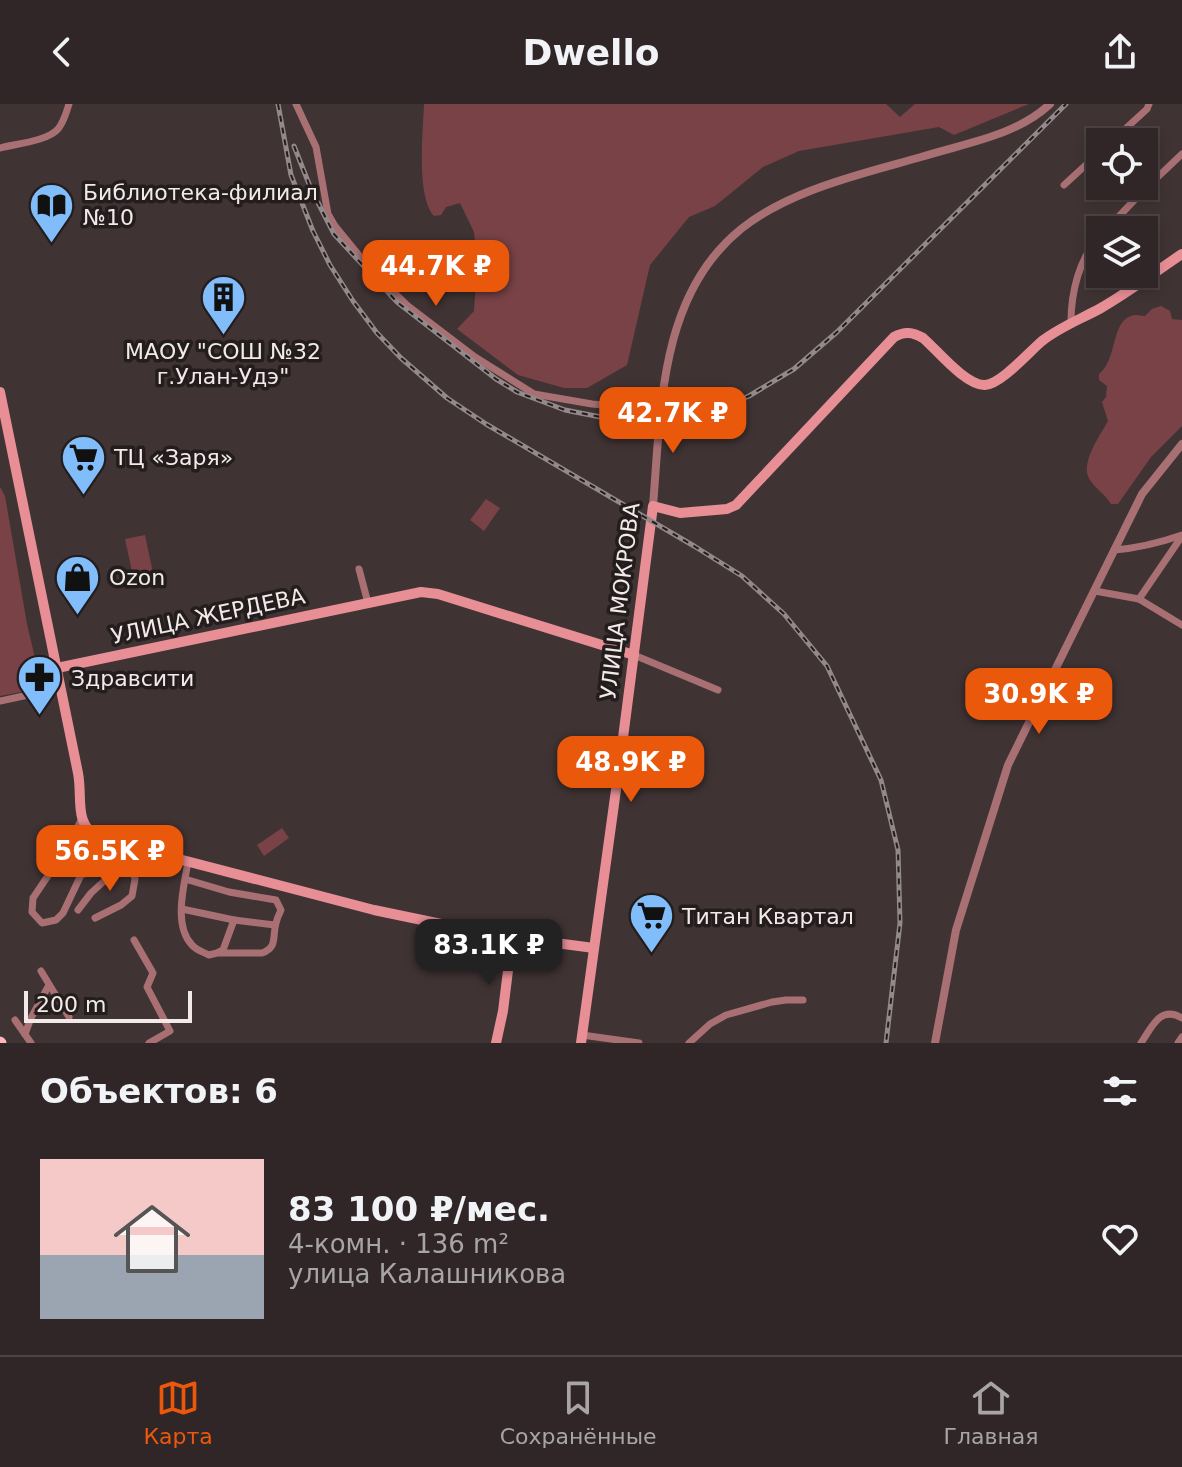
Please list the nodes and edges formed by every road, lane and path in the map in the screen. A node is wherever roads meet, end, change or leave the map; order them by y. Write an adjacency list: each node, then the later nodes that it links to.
1 (69, 104): 6 (street)
2 (296, 104): 15 (street)
3 (1050, 104): 15 (street, УЛИЦА МОКРОВА)
4 (1149, 104): 5 (street)
5 (1126, 128)
6 (0, 148)
7 (1182, 154): 10 (street)
8 (1086, 165): 9 (street)
9 (1064, 185)
10 (1119, 216)
11 (1182, 254): 13 (main road)
12 (1086, 256): 13 (street)
13 (1071, 322): 17 (main road)
14 (0, 392): 26 (main road)
15 (662, 402): 17 (street, УЛИЦА МОКРОВА)
16 (1182, 444): 19 (street)
17 (653, 506): 25 (main road, УЛИЦА МОКРОВА)
18 (1182, 536): 19 (street); 22 (street)
19 (1114, 550): 21 (street)
20 (359, 569): 23 (street)
21 (1095, 591): 22 (street); 60 (street)
22 (1139, 599): 24 (street)
23 (368, 603): 25 (main road, УЛИЦА ЖЕРДЕВА); 26 (main road, УЛИЦА ЖЕРДЕВА)
24 (1182, 625)
25 (634, 655): 28 (street, УЛИЦА ЖЕРДЕВА); 43 (main road, УЛИЦА МОКРОВА)
26 (57, 668): 27 (main road)
27 (61, 688): 29 (street); 30 (main road)
28 (718, 690)
29 (0, 701)
30 (82, 819): 31 (main road); 34 (street)
31 (139, 849): 32 (main road); 33 (street)
32 (188, 862): 35 (street); 41 (main road)
33 (132, 869): 34 (street); 38 (street)
34 (113, 873): 37 (street)
35 (185, 879): 36 (street); 40 (street)
36 (182, 909): 39 (street); 44 (street)
37 (78, 910)
38 (95, 918)
39 (234, 920): 40 (street); 44 (street)
40 (275, 925): 44 (street)
41 (512, 938): 43 (main road); 57 (main road)
42 (134, 940): 56 (street)
43 (594, 948): 53 (main road, УЛИЦА МОКРОВА)
44 (217, 953)
45 (41, 971): 46 (street)
46 (49, 985): 48 (street); 51 (street)
47 (803, 1000): 59 (street)
48 (69, 1017)
49 (1182, 1018): 61 (street)
50 (15, 1020): 51 (street)
51 (25, 1034): 55 (street)
52 (1182, 1037): 62 (street)
53 (582, 1039): 54 (street)
54 (595, 1040): 58 (street)
55 (31, 1043)
56 (149, 1043)
57 (496, 1043)
58 (639, 1043)
59 (689, 1043)
60 (935, 1043)
61 (1141, 1043)
62 (1178, 1043)

